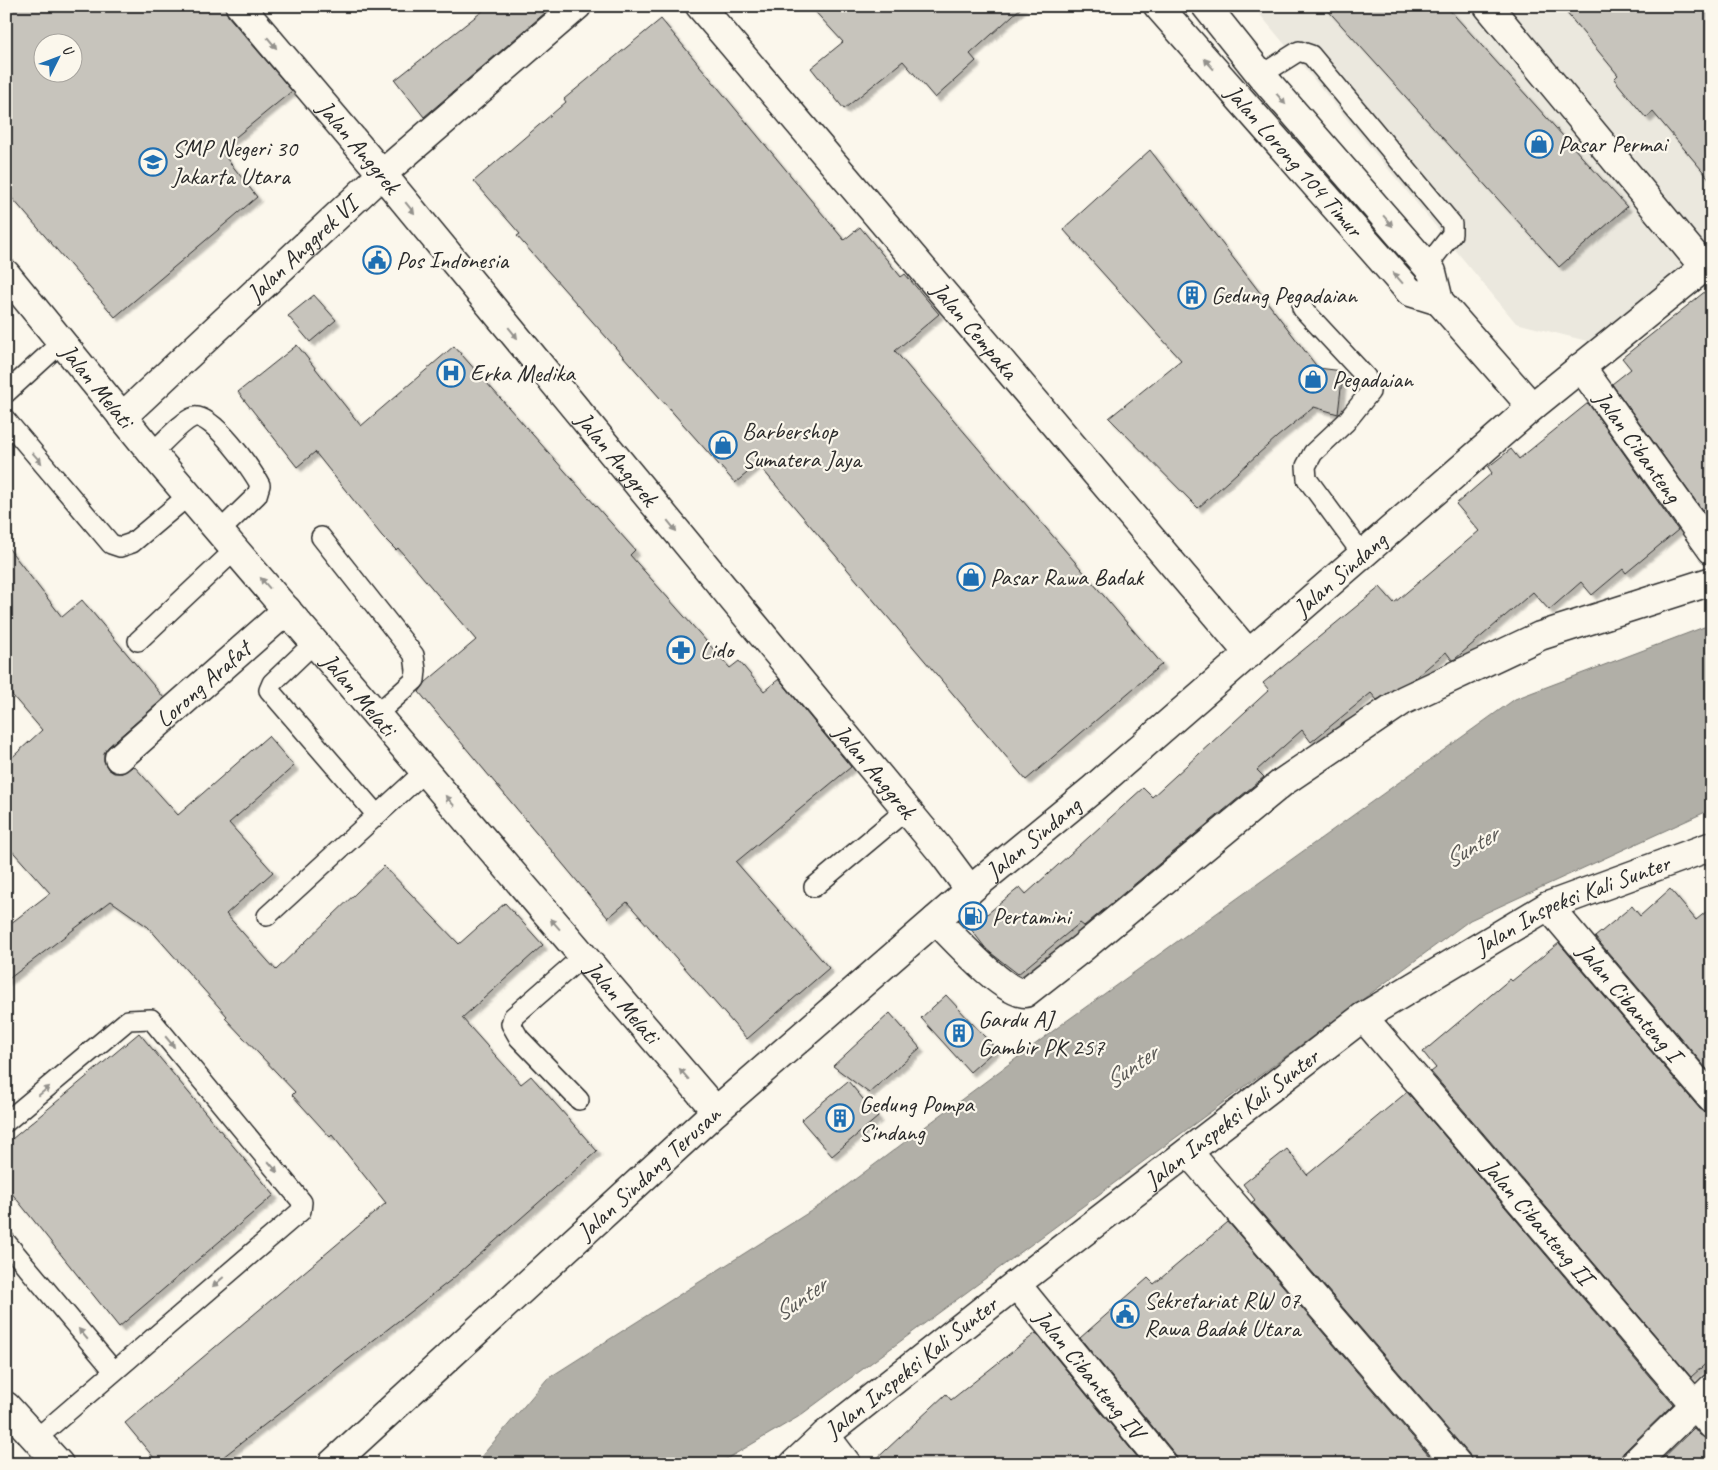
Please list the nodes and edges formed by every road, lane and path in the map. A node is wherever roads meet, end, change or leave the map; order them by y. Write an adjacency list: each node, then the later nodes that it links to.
1 (240, 6): 8 (street, Jalan Anggrek, one-way to 8)
2 (577, 6): 8 (street, Jalan Anggrek VI)
3 (700, 6): 30 (street, Jalan Cempaka)
4 (1158, 6): 12 (street, Jalan Lorong 104 Timur, one-way to 4)
5 (1206, 6): 7 (street, Jalan Lorong 104 Timur)
6 (1488, 6): 9 (street)
7 (1261, 75): 10 (street, Jalan Lorong 104 Timur, one-way to 10); 10 (lane)
8 (382, 174): 18 (street, Jalan Anggrek VI); 34 (street, Jalan Anggrek, one-way to 34)
9 (1708, 264): 15 (street, Jalan Sindang)
10 (1427, 266): 12 (street, Jalan Lorong 104 Timur)
11 (7, 276): 14 (street, Jalan Melati)
12 (1439, 301): 17 (street, Jalan Lorong 104 Timur)
13 (1302, 308): 25 (lane)
14 (62, 342): 16 (lane); 18 (street, Jalan Melati)
15 (1581, 366): 17 (street, Jalan Sindang); 24 (street, Jalan Cibanteng)
16 (6, 393)
17 (1532, 407): 25 (street, Jalan Sindang)
18 (122, 417): 20 (street, Jalan Melati)
19 (6, 420): 21 (lane, one-way to 21)
20 (152, 453): 21 (street, Jalan Melati); 23 (lane)
21 (189, 495): 23 (street, Jalan Melati)
22 (321, 537): 31 (lane)
23 (228, 540): 27 (street, Jalan Melati, one-way to 23); 28 (lane)
24 (1712, 550)
25 (1362, 555): 30 (street, Jalan Sindang)
26 (1712, 581): 41 (street)
27 (287, 610): 29 (street, Jalan Melati); 32 (street, Lorong Arafat)
28 (138, 641)
29 (315, 642): 31 (street, Jalan Melati); 35 (lane)
30 (1249, 654): 38 (street, Jalan Sindang)
31 (377, 714): 33 (street, Jalan Melati)
32 (119, 758)
33 (425, 772): 35 (lane); 42 (street, Jalan Melati, one-way to 33)
34 (906, 810): 37 (lane); 38 (street, Jalan Anggrek)
35 (376, 814): 40 (lane)
36 (1712, 846): 39 (street, Jalan Inspeksi Kali Sunter)
37 (814, 887)
38 (970, 890): 41 (street, Jalan Sindang Terusan)
39 (1548, 906): 43 (street, Jalan Inspeksi Kali Sunter); 44 (street, Jalan Cibanteng I)
40 (267, 916)
41 (936, 920): 46 (street, Jalan Sindang Terusan)
42 (583, 956): 45 (lane); 46 (street, Jalan Melati, one-way to 42)
43 (1364, 1017): 48 (street, Jalan Inspeksi Kali Sunter); 52 (street, Jalan Cibanteng II)
44 (1712, 1099)
45 (579, 1100)
46 (716, 1111): 58 (street, Jalan Sindang Terusan)
47 (6, 1122): 51 (lane, one-way to 51)
48 (1189, 1153): 50 (street, Jalan Inspeksi Kali Sunter); 62 (street)
49 (6, 1242): 51 (lane, one-way to 49)
50 (1016, 1284): 55 (street, Jalan Inspeksi Kali Sunter); 61 (street, Jalan Cibanteng IV)
51 (114, 1371): 56 (lane)
52 (1703, 1396): 54 (street, Jalan Cibanteng II); 63 (street)
53 (6, 1406): 56 (street)
54 (1712, 1425)
55 (825, 1435): 59 (street, Jalan Inspeksi Kali Sunter); 60 (street)
56 (37, 1438): 57 (street)
57 (59, 1464)
58 (332, 1464)
59 (794, 1464)
60 (847, 1464)
61 (1164, 1464)
62 (1457, 1464)
63 (1634, 1464)

